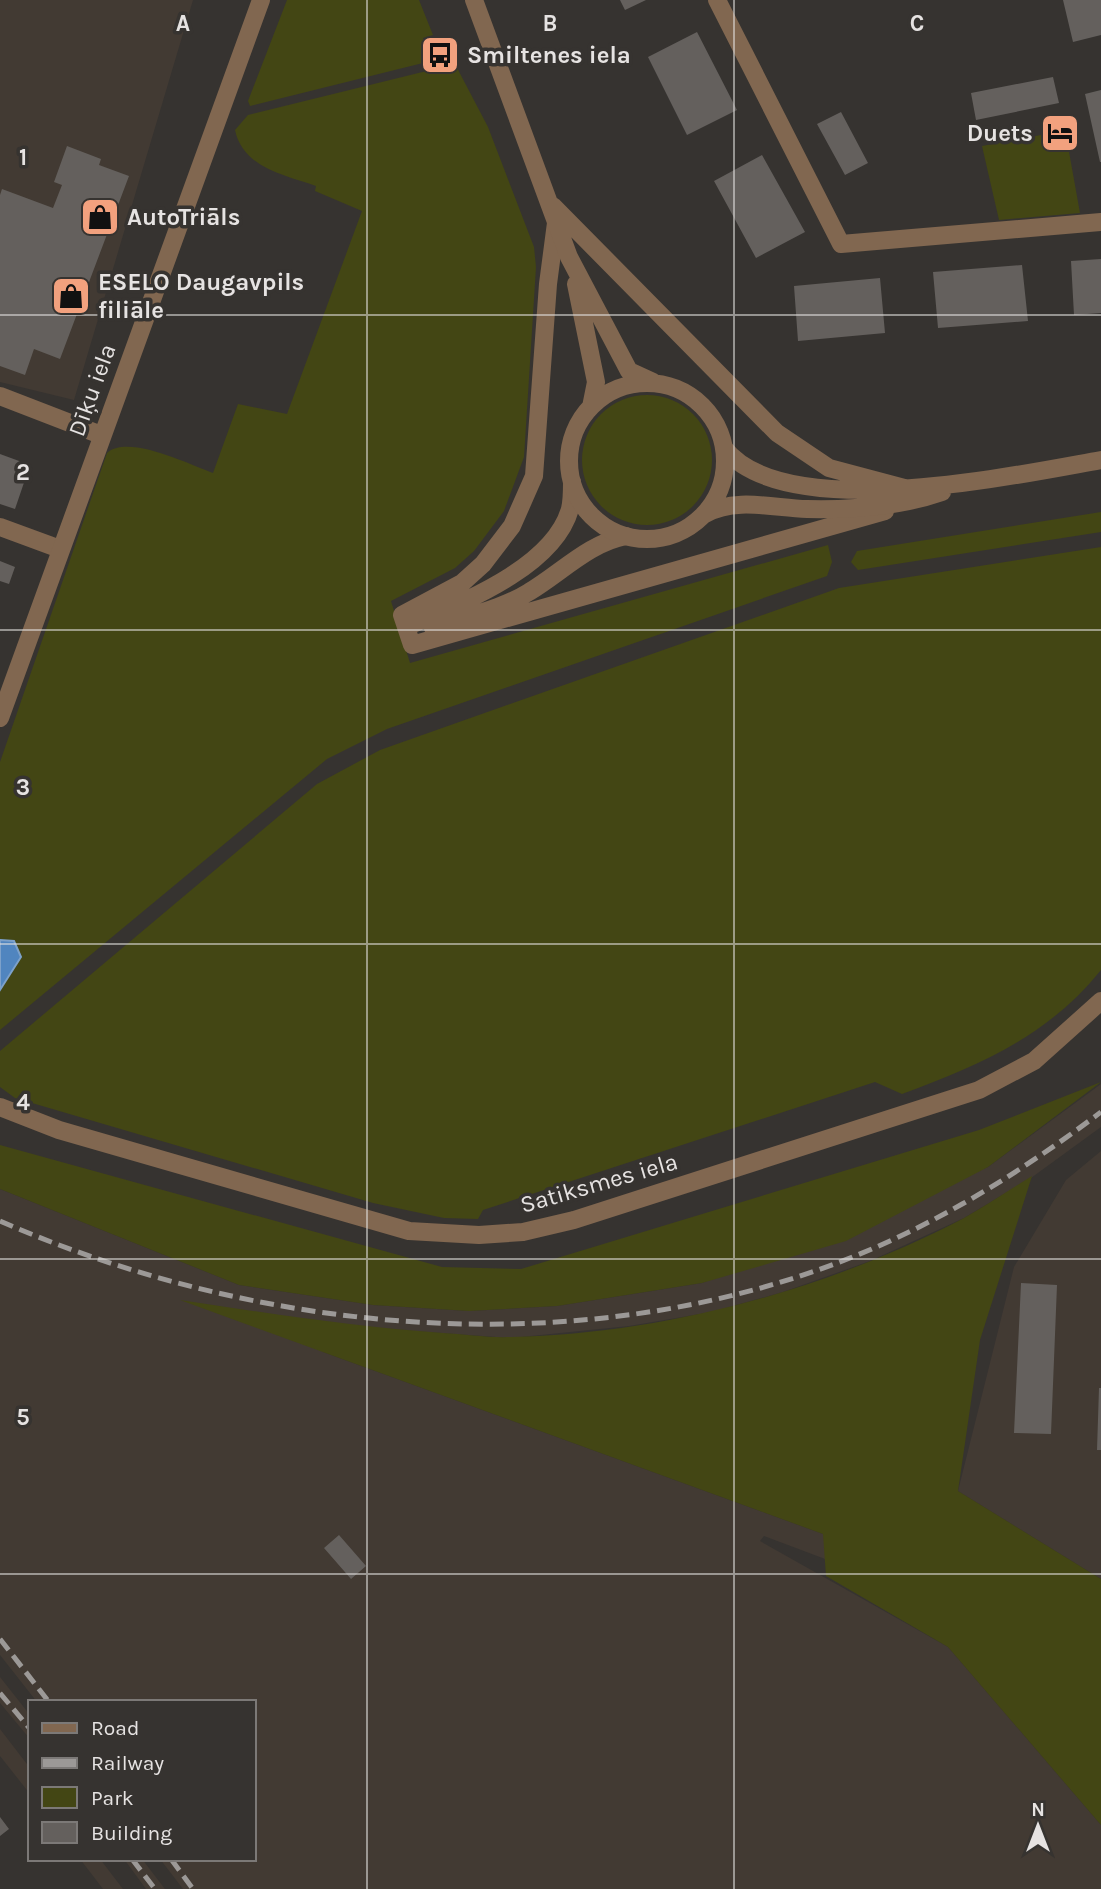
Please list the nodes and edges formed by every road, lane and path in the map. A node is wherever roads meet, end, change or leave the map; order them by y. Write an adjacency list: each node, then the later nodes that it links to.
1 (261, 0): 10 (street, Dīķu iela)
2 (474, 0): 4 (street)
3 (717, 0): 5 (street)
4 (554, 214): 6 (street); 14 (street); 19 (street)
5 (1101, 222)
6 (569, 257): 7 (street); 9 (street)
7 (659, 384): 9 (street); 11 (street)
8 (0, 396): 10 (street)
9 (591, 407): 13 (street)
10 (101, 435): 18 (street, Dīķu iela)
11 (724, 448): 14 (street); 15 (street)
12 (1101, 460): 14 (street)
13 (572, 482): 17 (street); 19 (street)
14 (912, 495): 15 (street); 19 (street)
15 (705, 514): 17 (street)
16 (0, 527): 18 (street)
17 (626, 536): 19 (street)
18 (61, 549): 20 (street, Dīķu iela)
19 (408, 631)
20 (0, 718)
21 (1101, 1001): 22 (street, Satiksmes iela)
22 (0, 1107)

